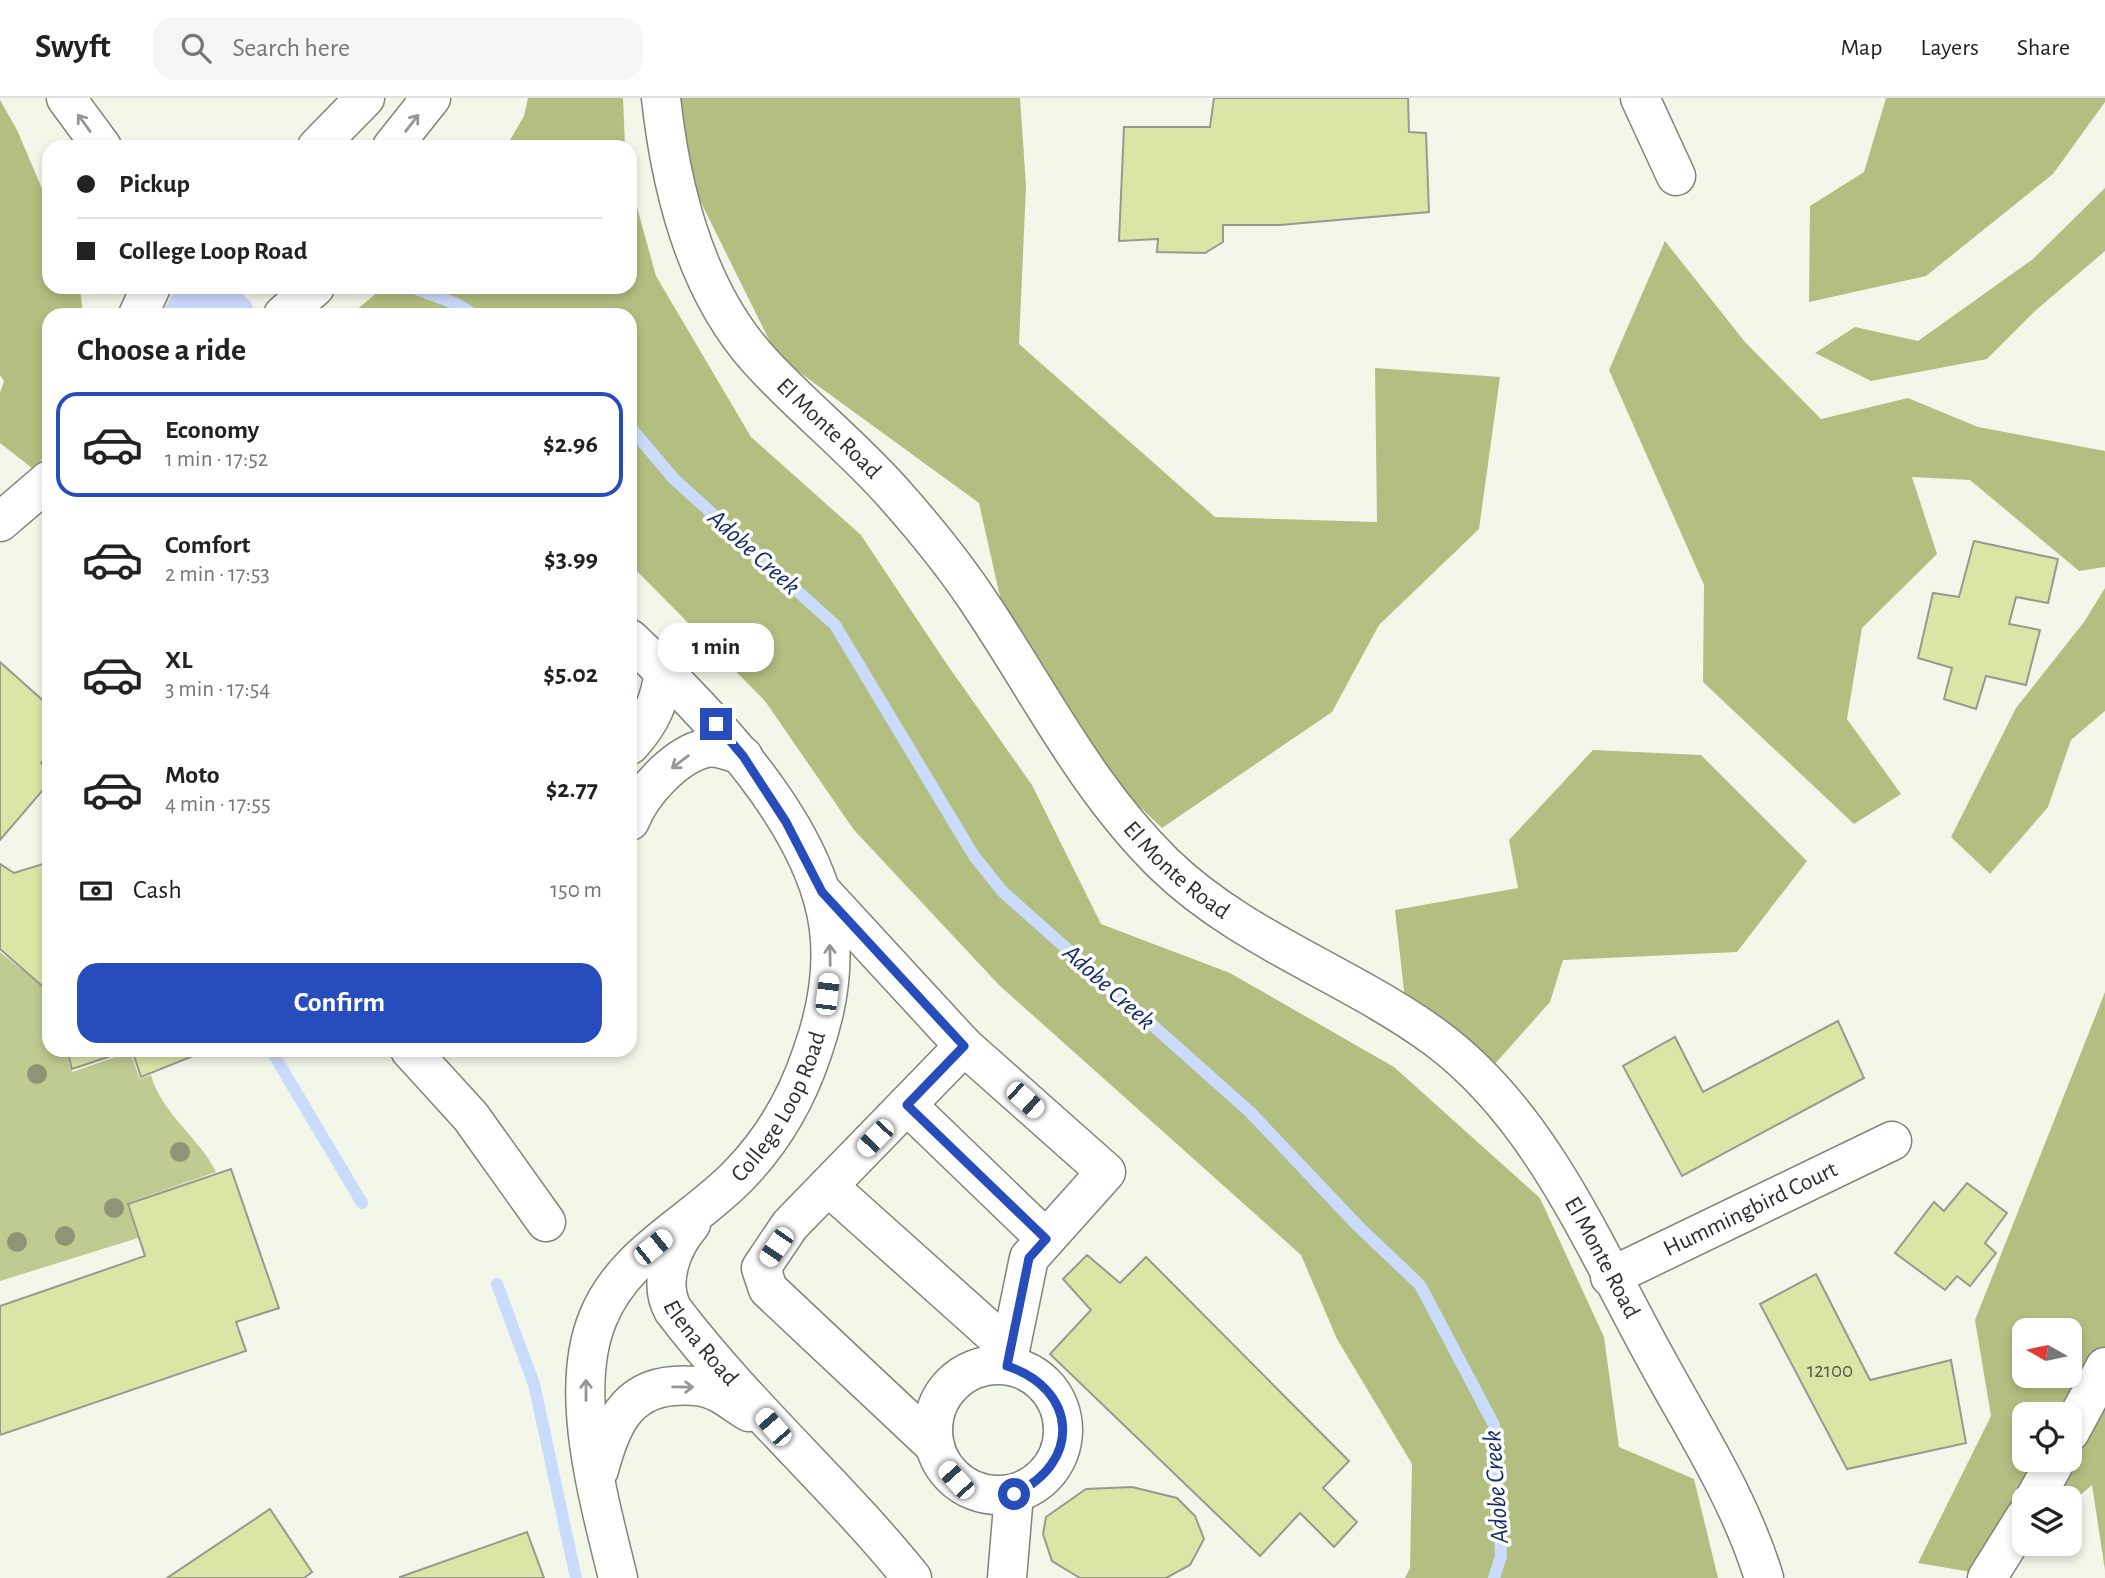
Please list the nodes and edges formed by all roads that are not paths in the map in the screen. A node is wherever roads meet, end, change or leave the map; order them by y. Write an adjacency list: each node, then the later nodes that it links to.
1 (66, 98): 6 (street, one-way to 1)
2 (365, 98): 7 (street)
3 (431, 98): 8 (street, one-way to 3)
4 (662, 98): 28 (street, El Monte Road)
5 (1640, 98): 9 (street)
6 (97, 140)
7 (325, 140)
8 (398, 140)
9 (1676, 176)
10 (307, 294): 11 (street)
11 (290, 308)
12 (42, 491): 13 (street)
13 (0, 522)
14 (637, 646): 15 (street, College Loop Road)
15 (664, 671): 16 (street); 17 (street, College Loop Road)
16 (637, 737)
17 (743, 756): 18 (street, one-way to 18); 19 (street, College Loop Road)
18 (637, 805)
19 (822, 892): 20 (street); 25 (street, College Loop Road, one-way to 19)
20 (964, 1046): 22 (street); 27 (street)
21 (416, 1057): 26 (street)
22 (907, 1105): 24 (street); 27 (street)
23 (1892, 1142): 28 (street, Hummingbird Court)
24 (828, 1186): 29 (street); 33 (street)
25 (701, 1212): 32 (street, Elena Road); 34 (street, College Loop Road, one-way to 25)
26 (546, 1222)
27 (1046, 1239): 29 (street)
28 (1611, 1277): 37 (street, El Monte Road)
29 (1008, 1357): 33 (street); 35 (street)
30 (2105, 1367): 31 (street)
31 (2082, 1410)
32 (773, 1427): 34 (street, Elena Road, one-way to 32); 39 (street, Elena Road)
33 (934, 1446): 35 (street)
34 (596, 1479): 38 (street, College Loop Road)
35 (1014, 1494): 40 (street)
36 (2012, 1538): 42 (street)
37 (1760, 1565): 41 (street)
38 (618, 1578)
39 (912, 1578)
40 (1007, 1578)
41 (1788, 1578)
42 (1987, 1578)

